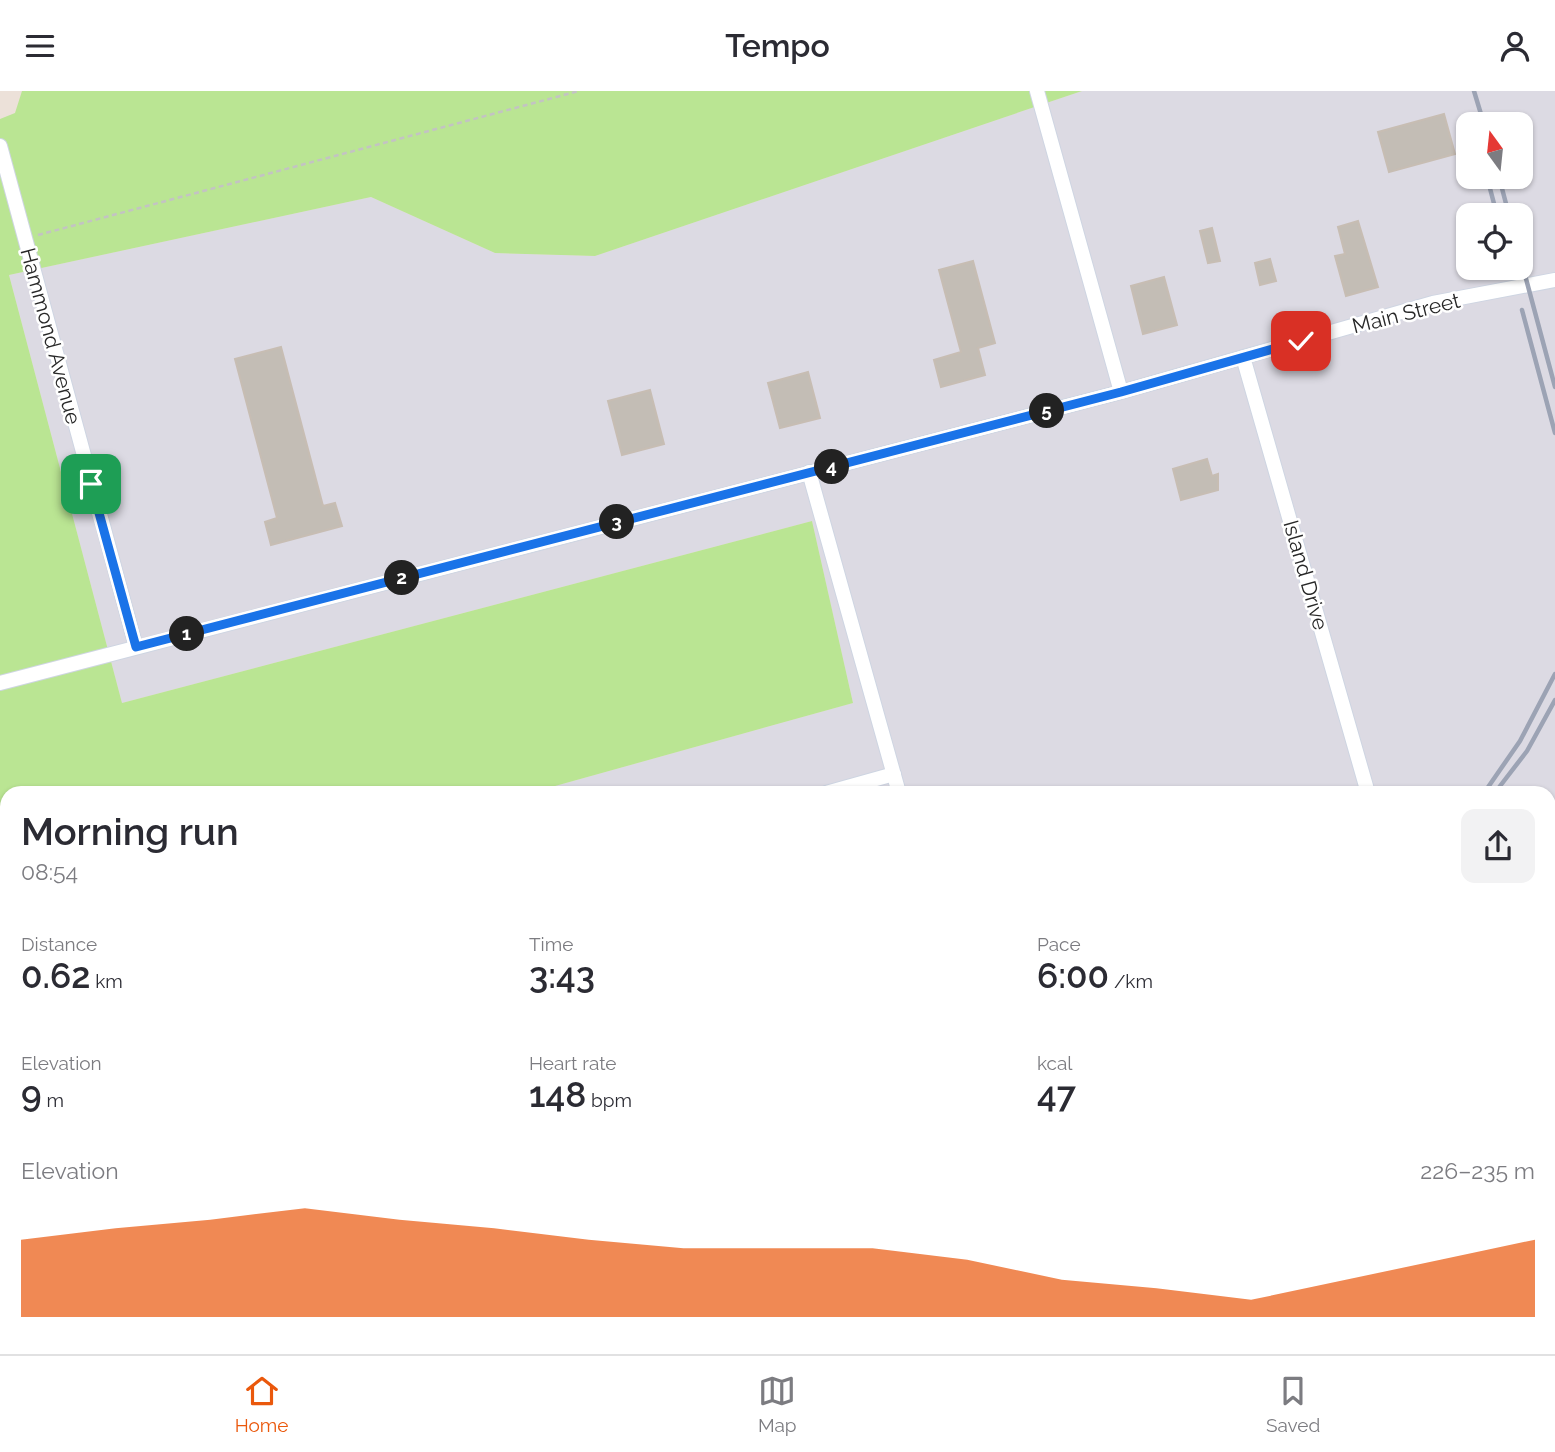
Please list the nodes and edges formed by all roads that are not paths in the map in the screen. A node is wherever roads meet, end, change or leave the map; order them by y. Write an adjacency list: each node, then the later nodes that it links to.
1 (1037, 91): 5 (street)
2 (0, 146): 7 (street, Hammond Avenue)
3 (1555, 280): 4 (street, Main Street)
4 (1243, 357): 5 (street, Main Street); 12 (street, Island Drive)
5 (1121, 392): 6 (street, Main Street)
6 (809, 473): 7 (street, Main Street); 9 (street)
7 (136, 647): 8 (street, Main Street)
8 (0, 683)
9 (894, 774): 10 (street); 11 (street)
10 (851, 786)
11 (897, 786)
12 (1366, 786)

